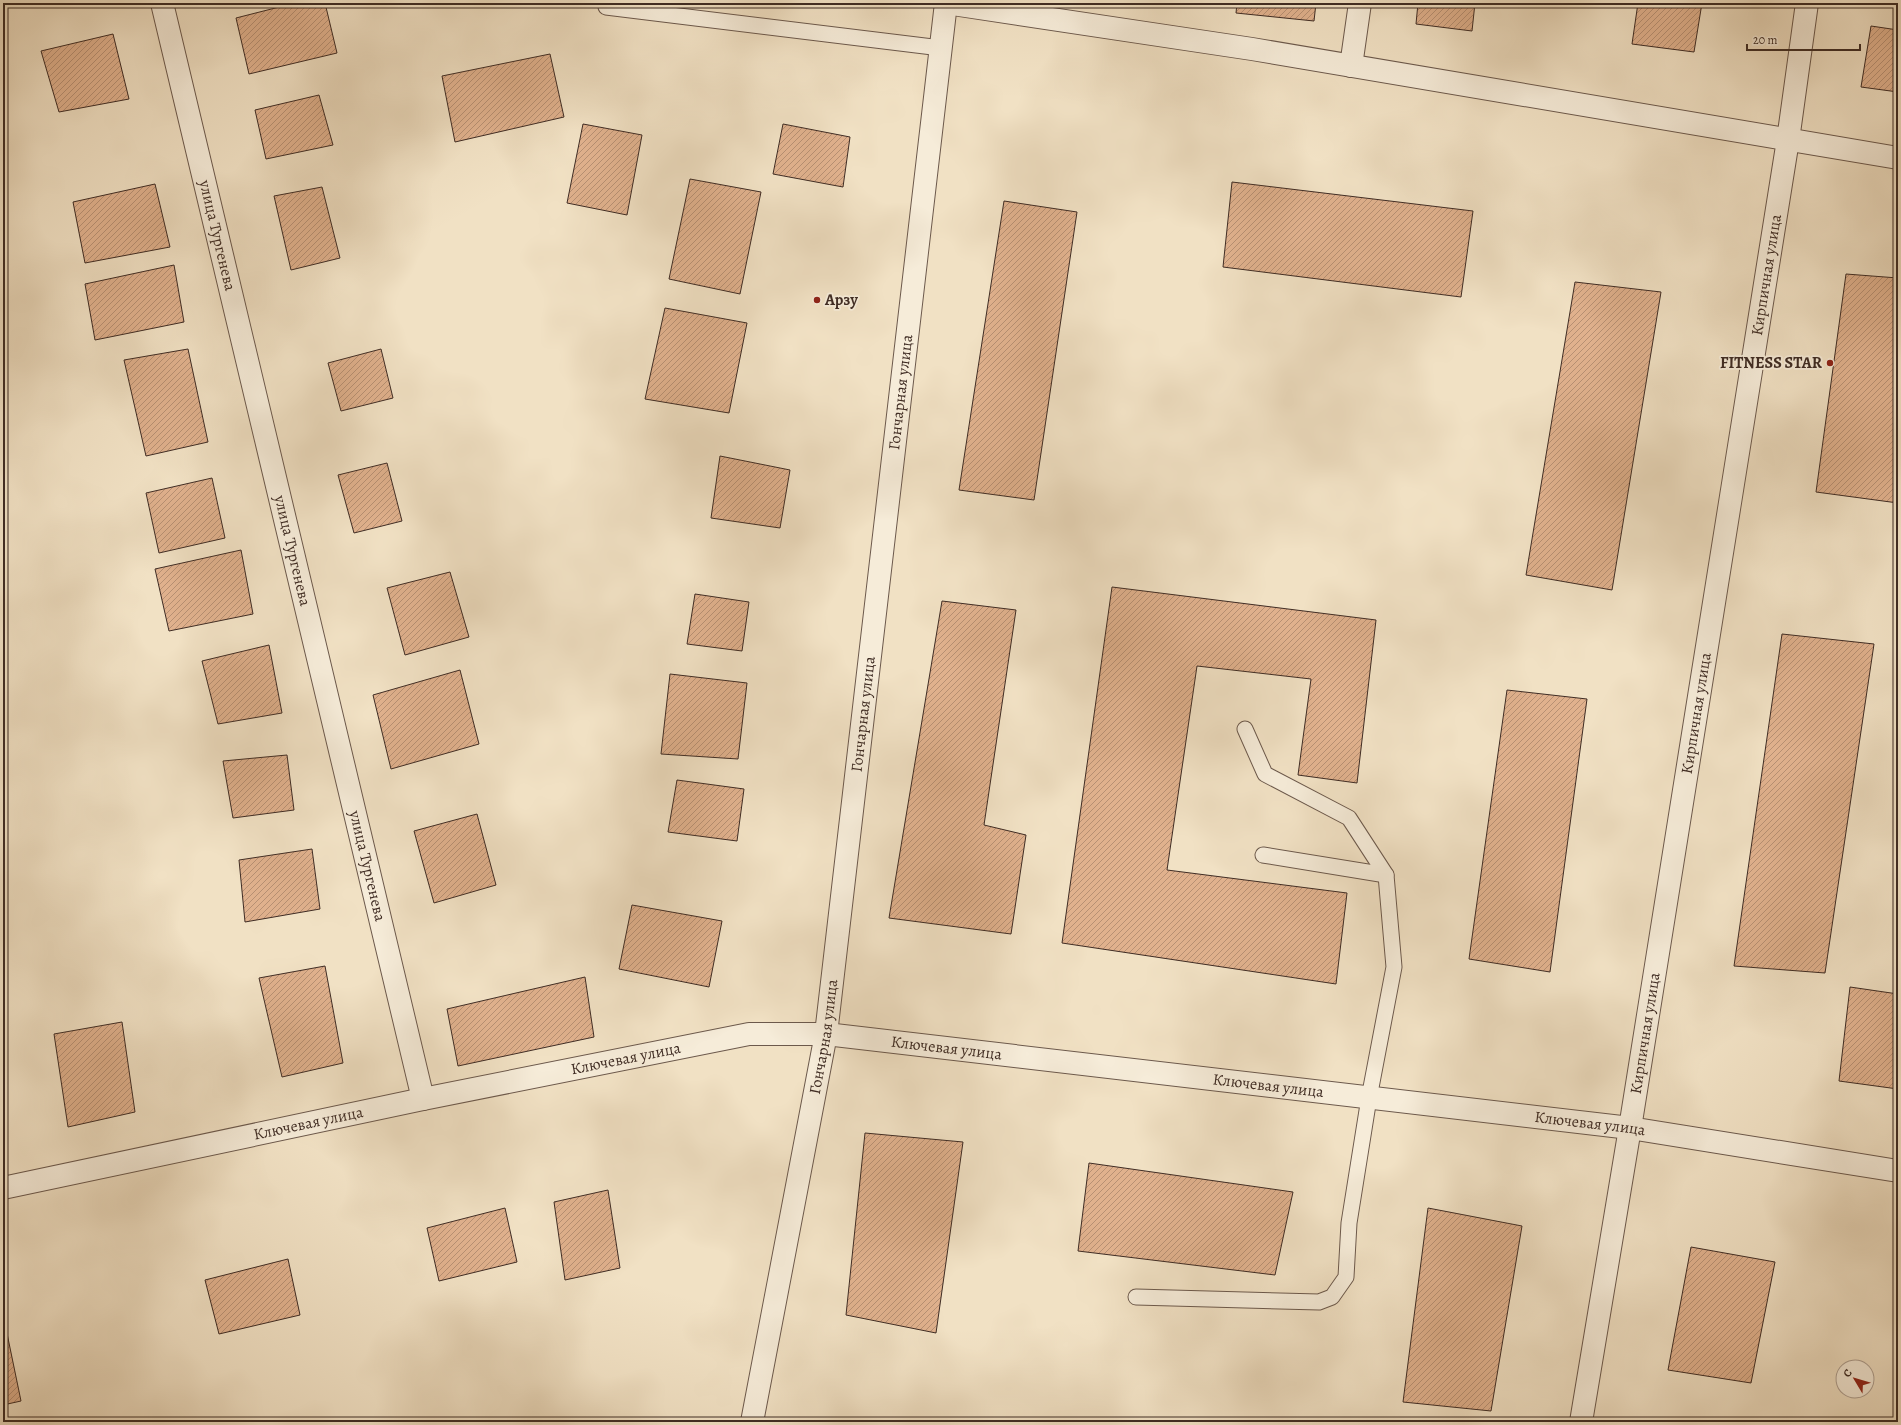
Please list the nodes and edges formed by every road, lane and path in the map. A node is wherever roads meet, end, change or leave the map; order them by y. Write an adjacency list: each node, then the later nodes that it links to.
1 (162, 3): 15 (street, улица Тургенева)
2 (946, 3): 6 (street, Гончарная улица); 7 (street)
3 (1360, 3): 7 (street)
4 (1807, 3): 8 (street, Кирпичная улица)
5 (606, 7): 6 (lane)
6 (941, 48): 13 (street, Гончарная улица)
7 (1351, 66): 8 (street)
8 (1788, 140): 9 (street); 16 (street, Кирпичная улица)
9 (1898, 158)
10 (1245, 729): 12 (lane)
11 (1263, 855): 12 (lane)
12 (1386, 875): 14 (lane)
13 (826, 1034): 14 (street, Ключевая улица); 15 (street, Ключевая улица); 20 (street, Гончарная улица)
14 (1369, 1098): 16 (street, Ключевая улица); 19 (lane)
15 (424, 1099): 18 (street, Ключевая улица)
16 (1630, 1128): 17 (street, Ключевая улица); 21 (street, Кирпичная улица)
17 (1898, 1171)
18 (3, 1188)
19 (1136, 1297)
20 (752, 1422)
21 (1581, 1422)

